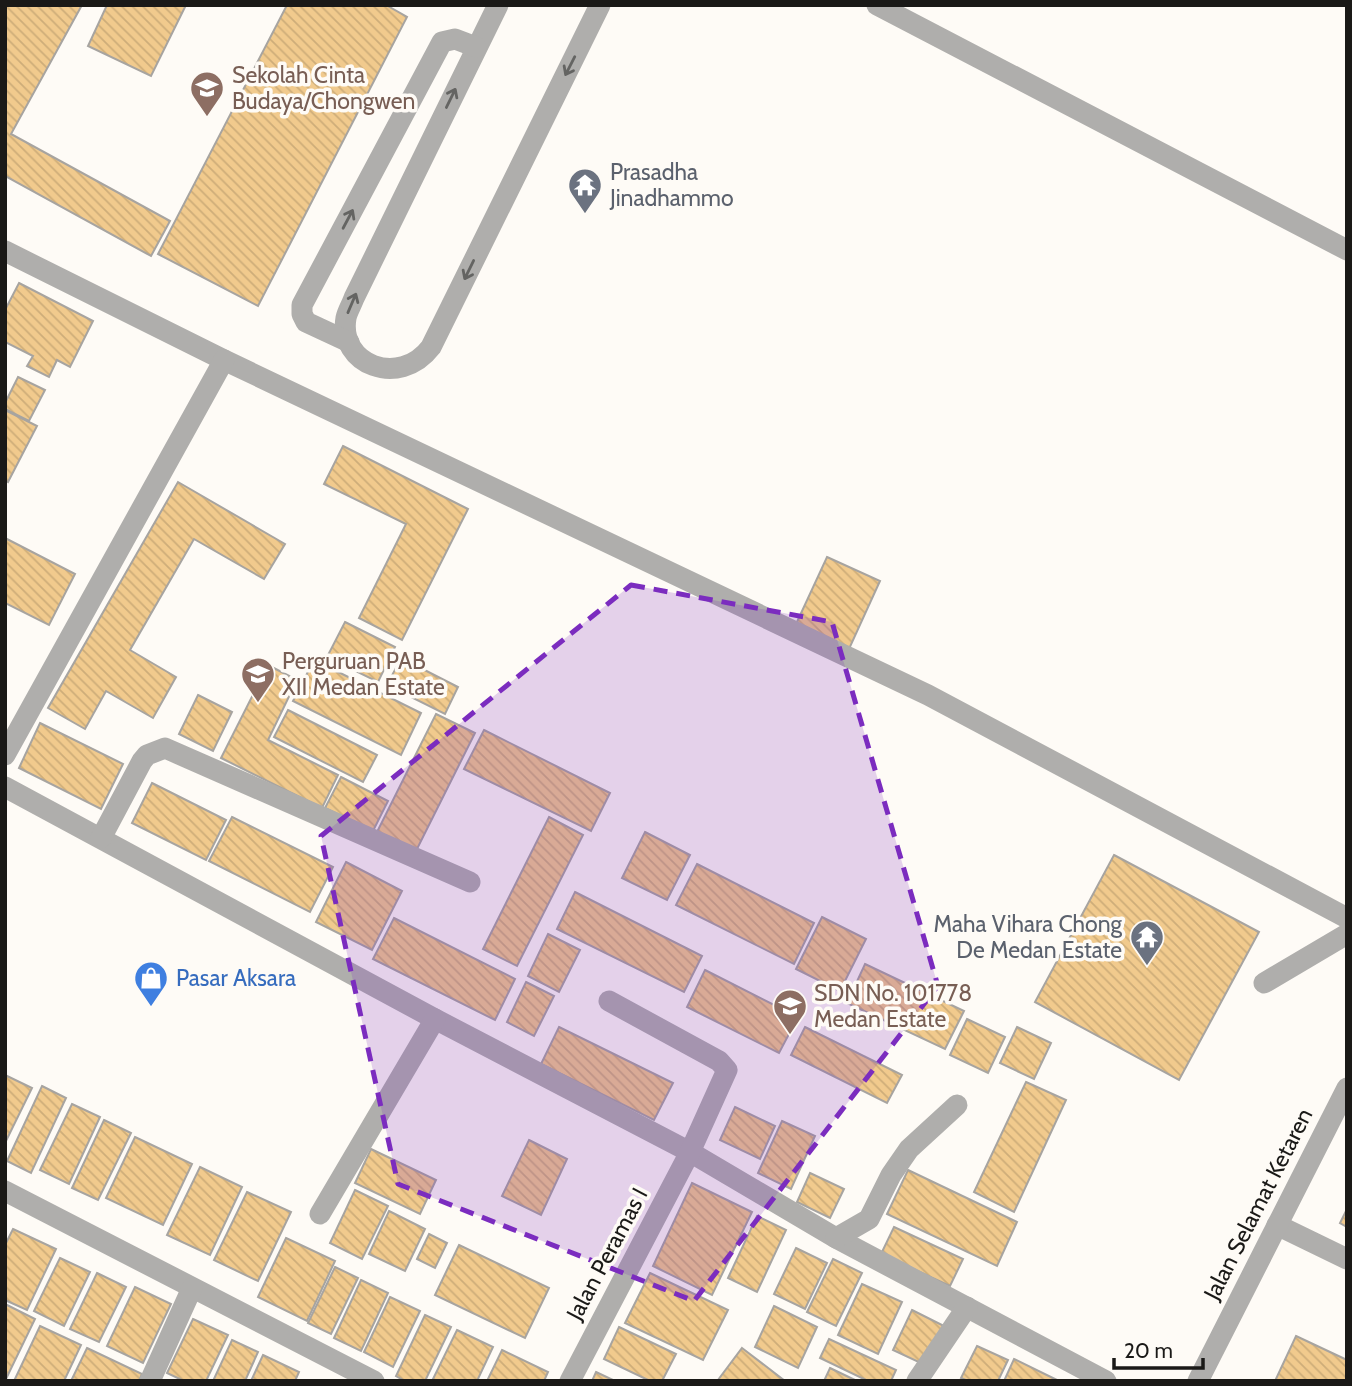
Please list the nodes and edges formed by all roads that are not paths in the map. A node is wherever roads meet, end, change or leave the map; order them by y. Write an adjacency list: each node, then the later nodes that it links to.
1 (498, 5): 4 (street)
2 (600, 5): 7 (street, one-way to 7)
3 (877, 5): 5 (street)
4 (476, 47): 7 (street, one-way to 4); 7 (street, one-way to 4)
5 (1347, 250)
6 (5, 251): 8 (street)
7 (349, 342)
8 (224, 360): 9 (street); 13 (street)
9 (5, 755)
10 (5, 787): 11 (street)
11 (101, 838): 12 (street); 17 (street)
12 (470, 882)
13 (1347, 918)
14 (1347, 934): 15 (street)
15 (1264, 982)
16 (609, 1001): 20 (street, Jalan Peramas I)
17 (435, 1019): 20 (street); 22 (street)
18 (1347, 1088): 23 (street, Jalan Selamat Ketaren)
19 (957, 1105): 24 (street)
20 (690, 1152): 24 (street); 30 (street, Jalan Peramas I)
21 (5, 1191): 26 (street)
22 (320, 1214)
23 (1277, 1225): 25 (street); 33 (street, Jalan Selamat Ketaren)
24 (836, 1238): 27 (street)
25 (1347, 1259)
26 (192, 1288): 28 (street); 29 (street)
27 (967, 1307): 31 (street); 32 (street)
28 (150, 1381)
29 (374, 1381)
30 (570, 1381)
31 (917, 1381)
32 (1106, 1381)
33 (1198, 1381)

